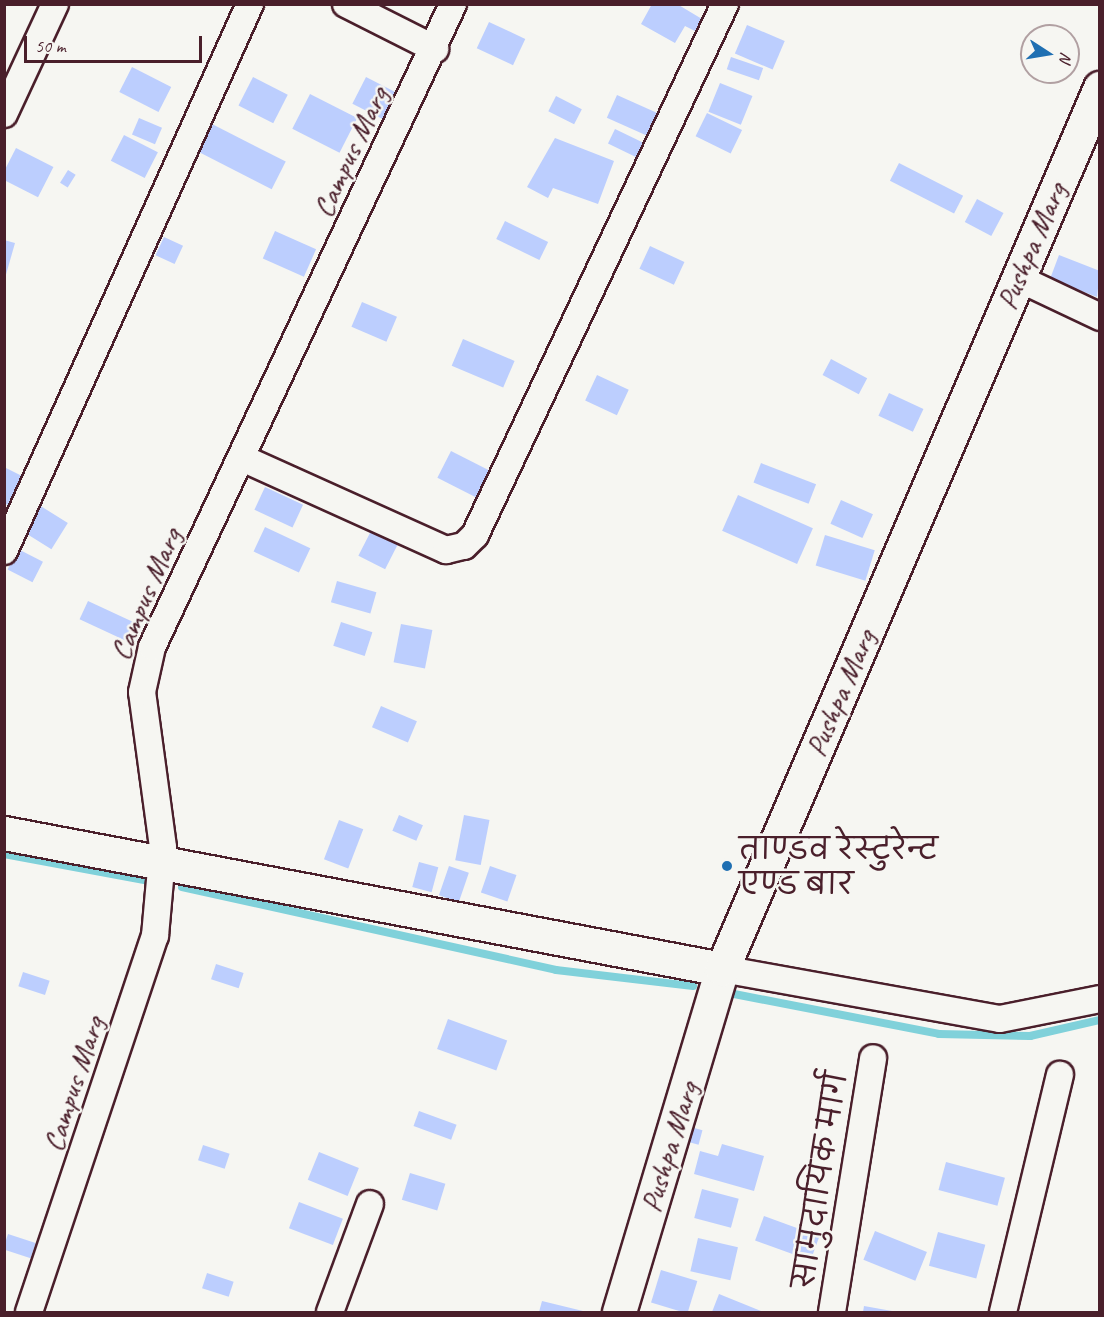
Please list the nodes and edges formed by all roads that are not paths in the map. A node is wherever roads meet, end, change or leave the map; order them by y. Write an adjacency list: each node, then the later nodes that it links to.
1 (55, 4): 8 (street)
2 (250, 4): 12 (street)
3 (346, 4): 6 (street)
4 (453, 4): 6 (street, Campus Marg)
5 (725, 4): 11 (street)
6 (435, 49): 11 (street, Campus Marg)
7 (1100, 88): 9 (street, Pushpa Marg)
8 (4, 114)
9 (1018, 278): 10 (street); 15 (street, Pushpa Marg)
10 (1100, 317)
11 (242, 458): 14 (street, Campus Marg)
12 (4, 551)
13 (4, 833): 14 (street)
14 (162, 863): 15 (street); 20 (street, Campus Marg)
15 (722, 969): 16 (street); 22 (street, Pushpa Marg)
16 (1100, 999)
17 (873, 1058): 23 (street, सामुदायिक मार्ग)
18 (1060, 1075): 24 (street)
19 (370, 1204): 21 (street)
20 (29, 1312)
21 (330, 1312)
22 (619, 1312)
23 (832, 1312)
24 (1003, 1312)

